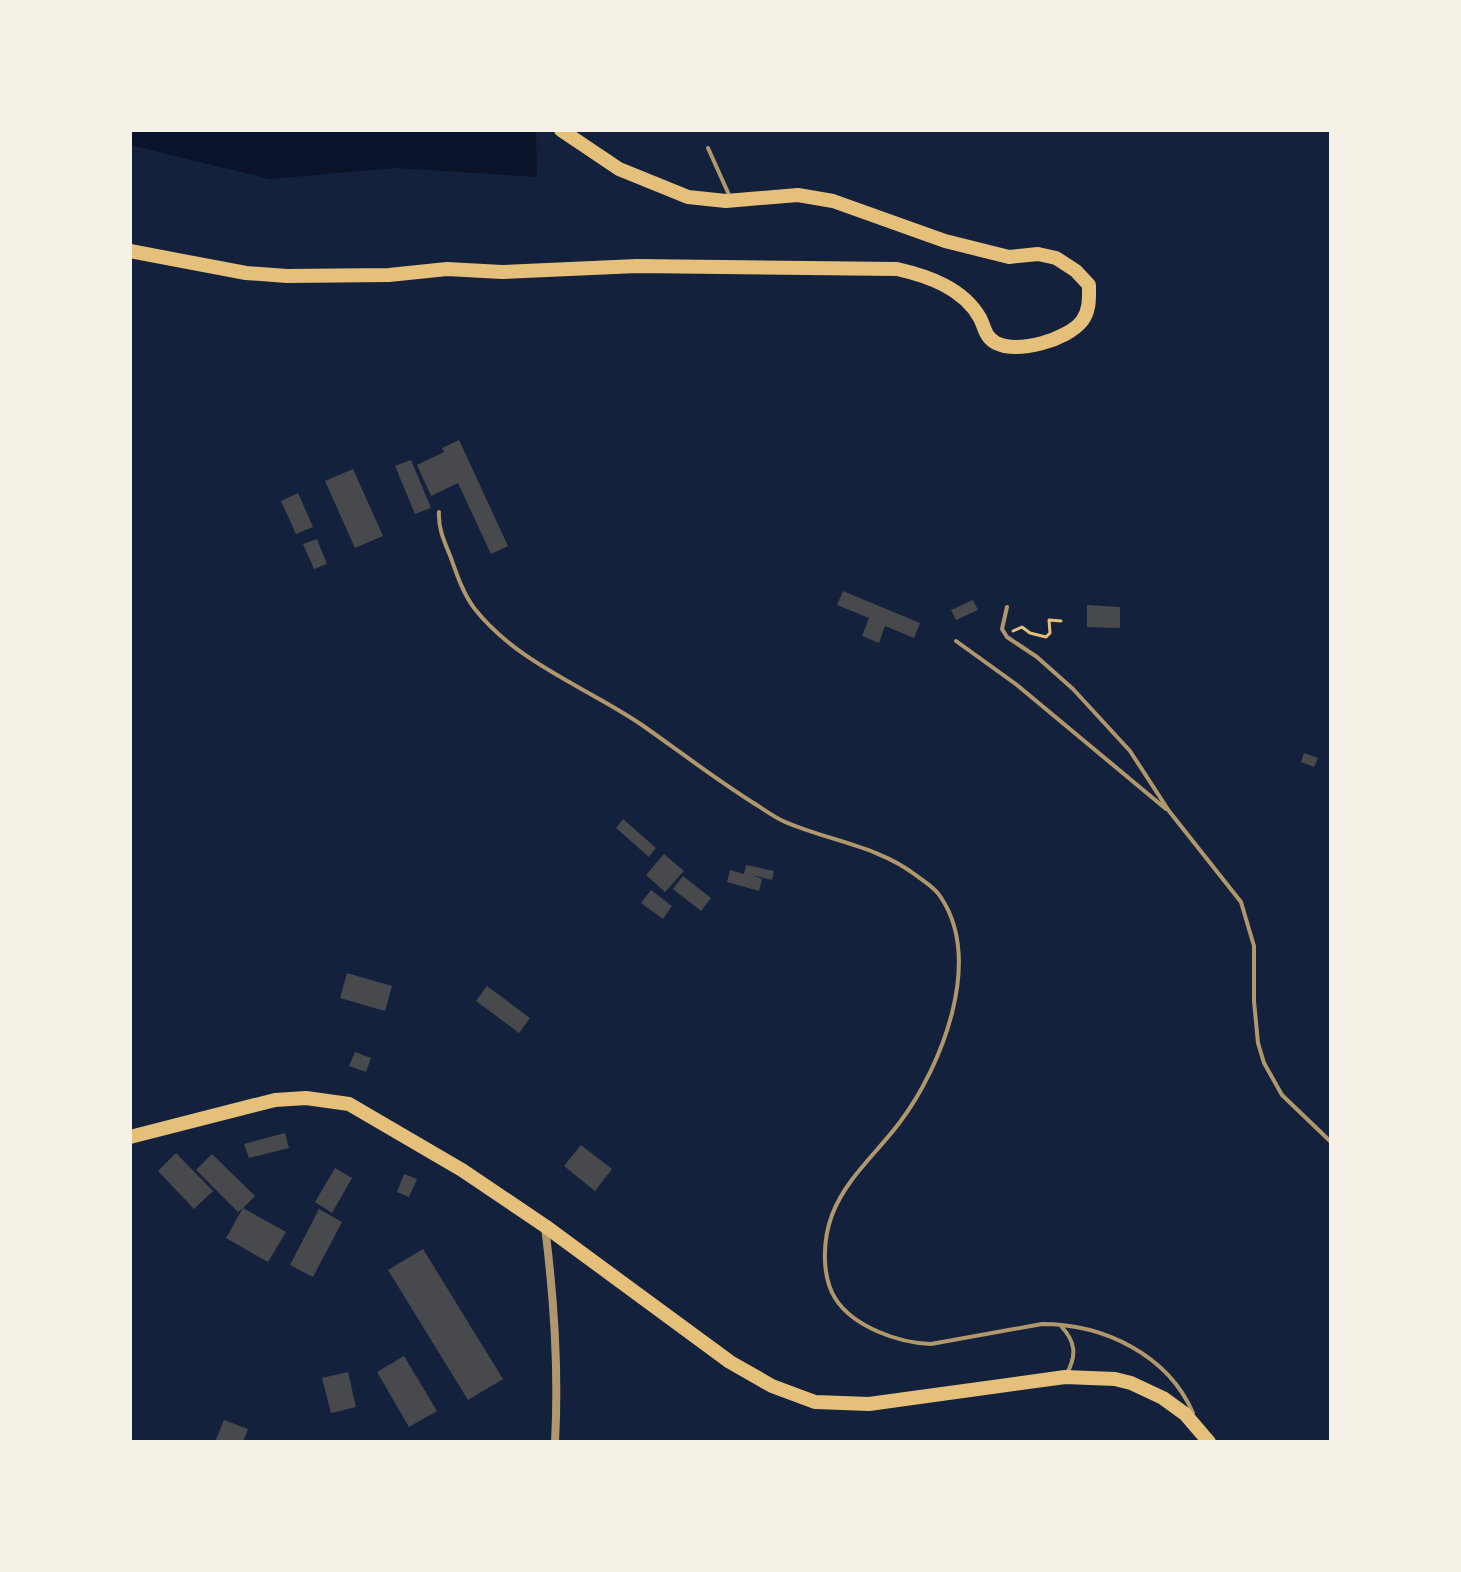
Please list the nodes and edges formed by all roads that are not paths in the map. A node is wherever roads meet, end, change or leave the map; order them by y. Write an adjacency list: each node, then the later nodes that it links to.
1 (565, 131): 3 (main road)
2 (708, 148): 3 (lane)
3 (731, 200): 4 (main road)
4 (130, 251)
5 (439, 512): 12 (lane)
6 (1007, 607): 8 (lane)
7 (956, 641): 8 (lane)
8 (1169, 811): 10 (lane)
9 (130, 1137): 11 (main road)
10 (1331, 1142)
11 (545, 1226): 13 (main road); 15 (street)
12 (1059, 1324): 13 (lane); 14 (lane)
13 (1065, 1377): 14 (main road)
14 (1204, 1436)
15 (555, 1442)

